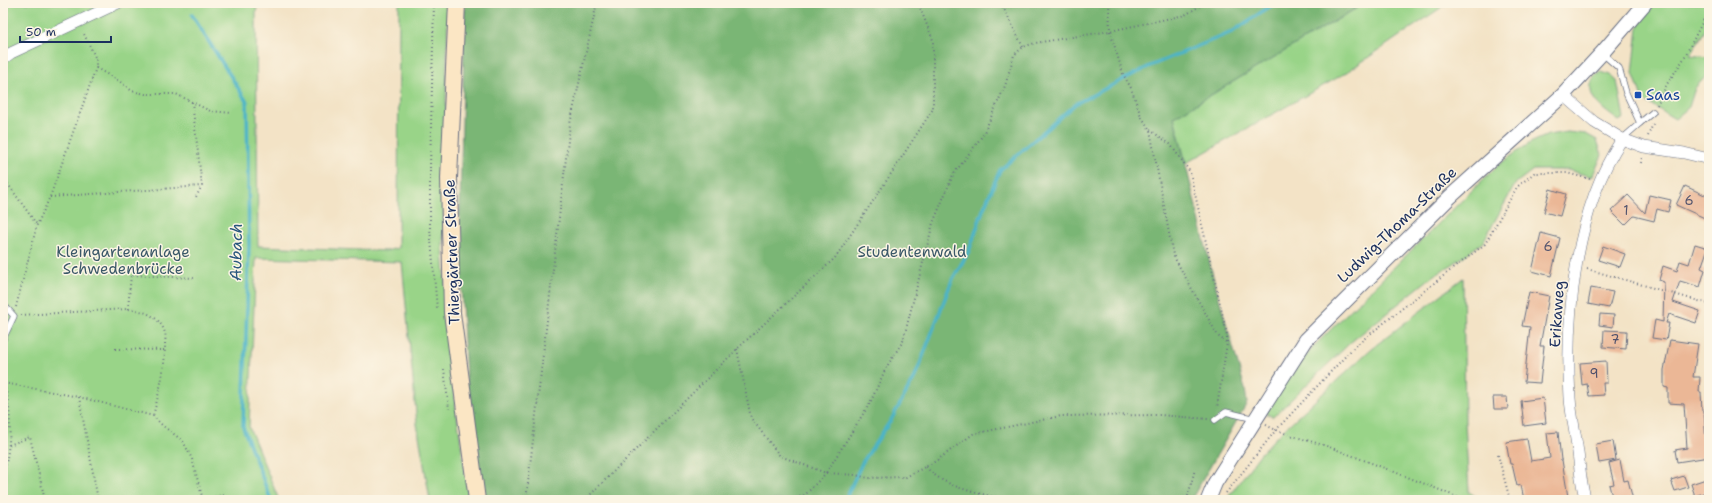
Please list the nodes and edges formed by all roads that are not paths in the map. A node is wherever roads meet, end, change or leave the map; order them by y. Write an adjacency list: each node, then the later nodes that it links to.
1 (118, 3): 5 (street)
2 (457, 3): 16 (main road, Thiergärtner Straße)
3 (1645, 3): 4 (street, Ludwig-Thoma-Straße)
4 (1602, 53): 6 (street, Ludwig-Thoma-Straße); 8 (lane)
5 (3, 59)
6 (1564, 95): 9 (street); 13 (street, Ludwig-Thoma-Straße)
7 (1653, 112): 8 (lane)
8 (1640, 123): 9 (lane)
9 (1622, 139): 10 (street); 15 (street, Erikaweg)
10 (1709, 159)
11 (3, 304): 12 (lane)
12 (3, 339)
13 (1255, 419): 14 (lane); 17 (street, Ludwig-Thoma-Straße)
14 (1215, 420)
15 (1582, 499)
16 (477, 500)
17 (1208, 500)

